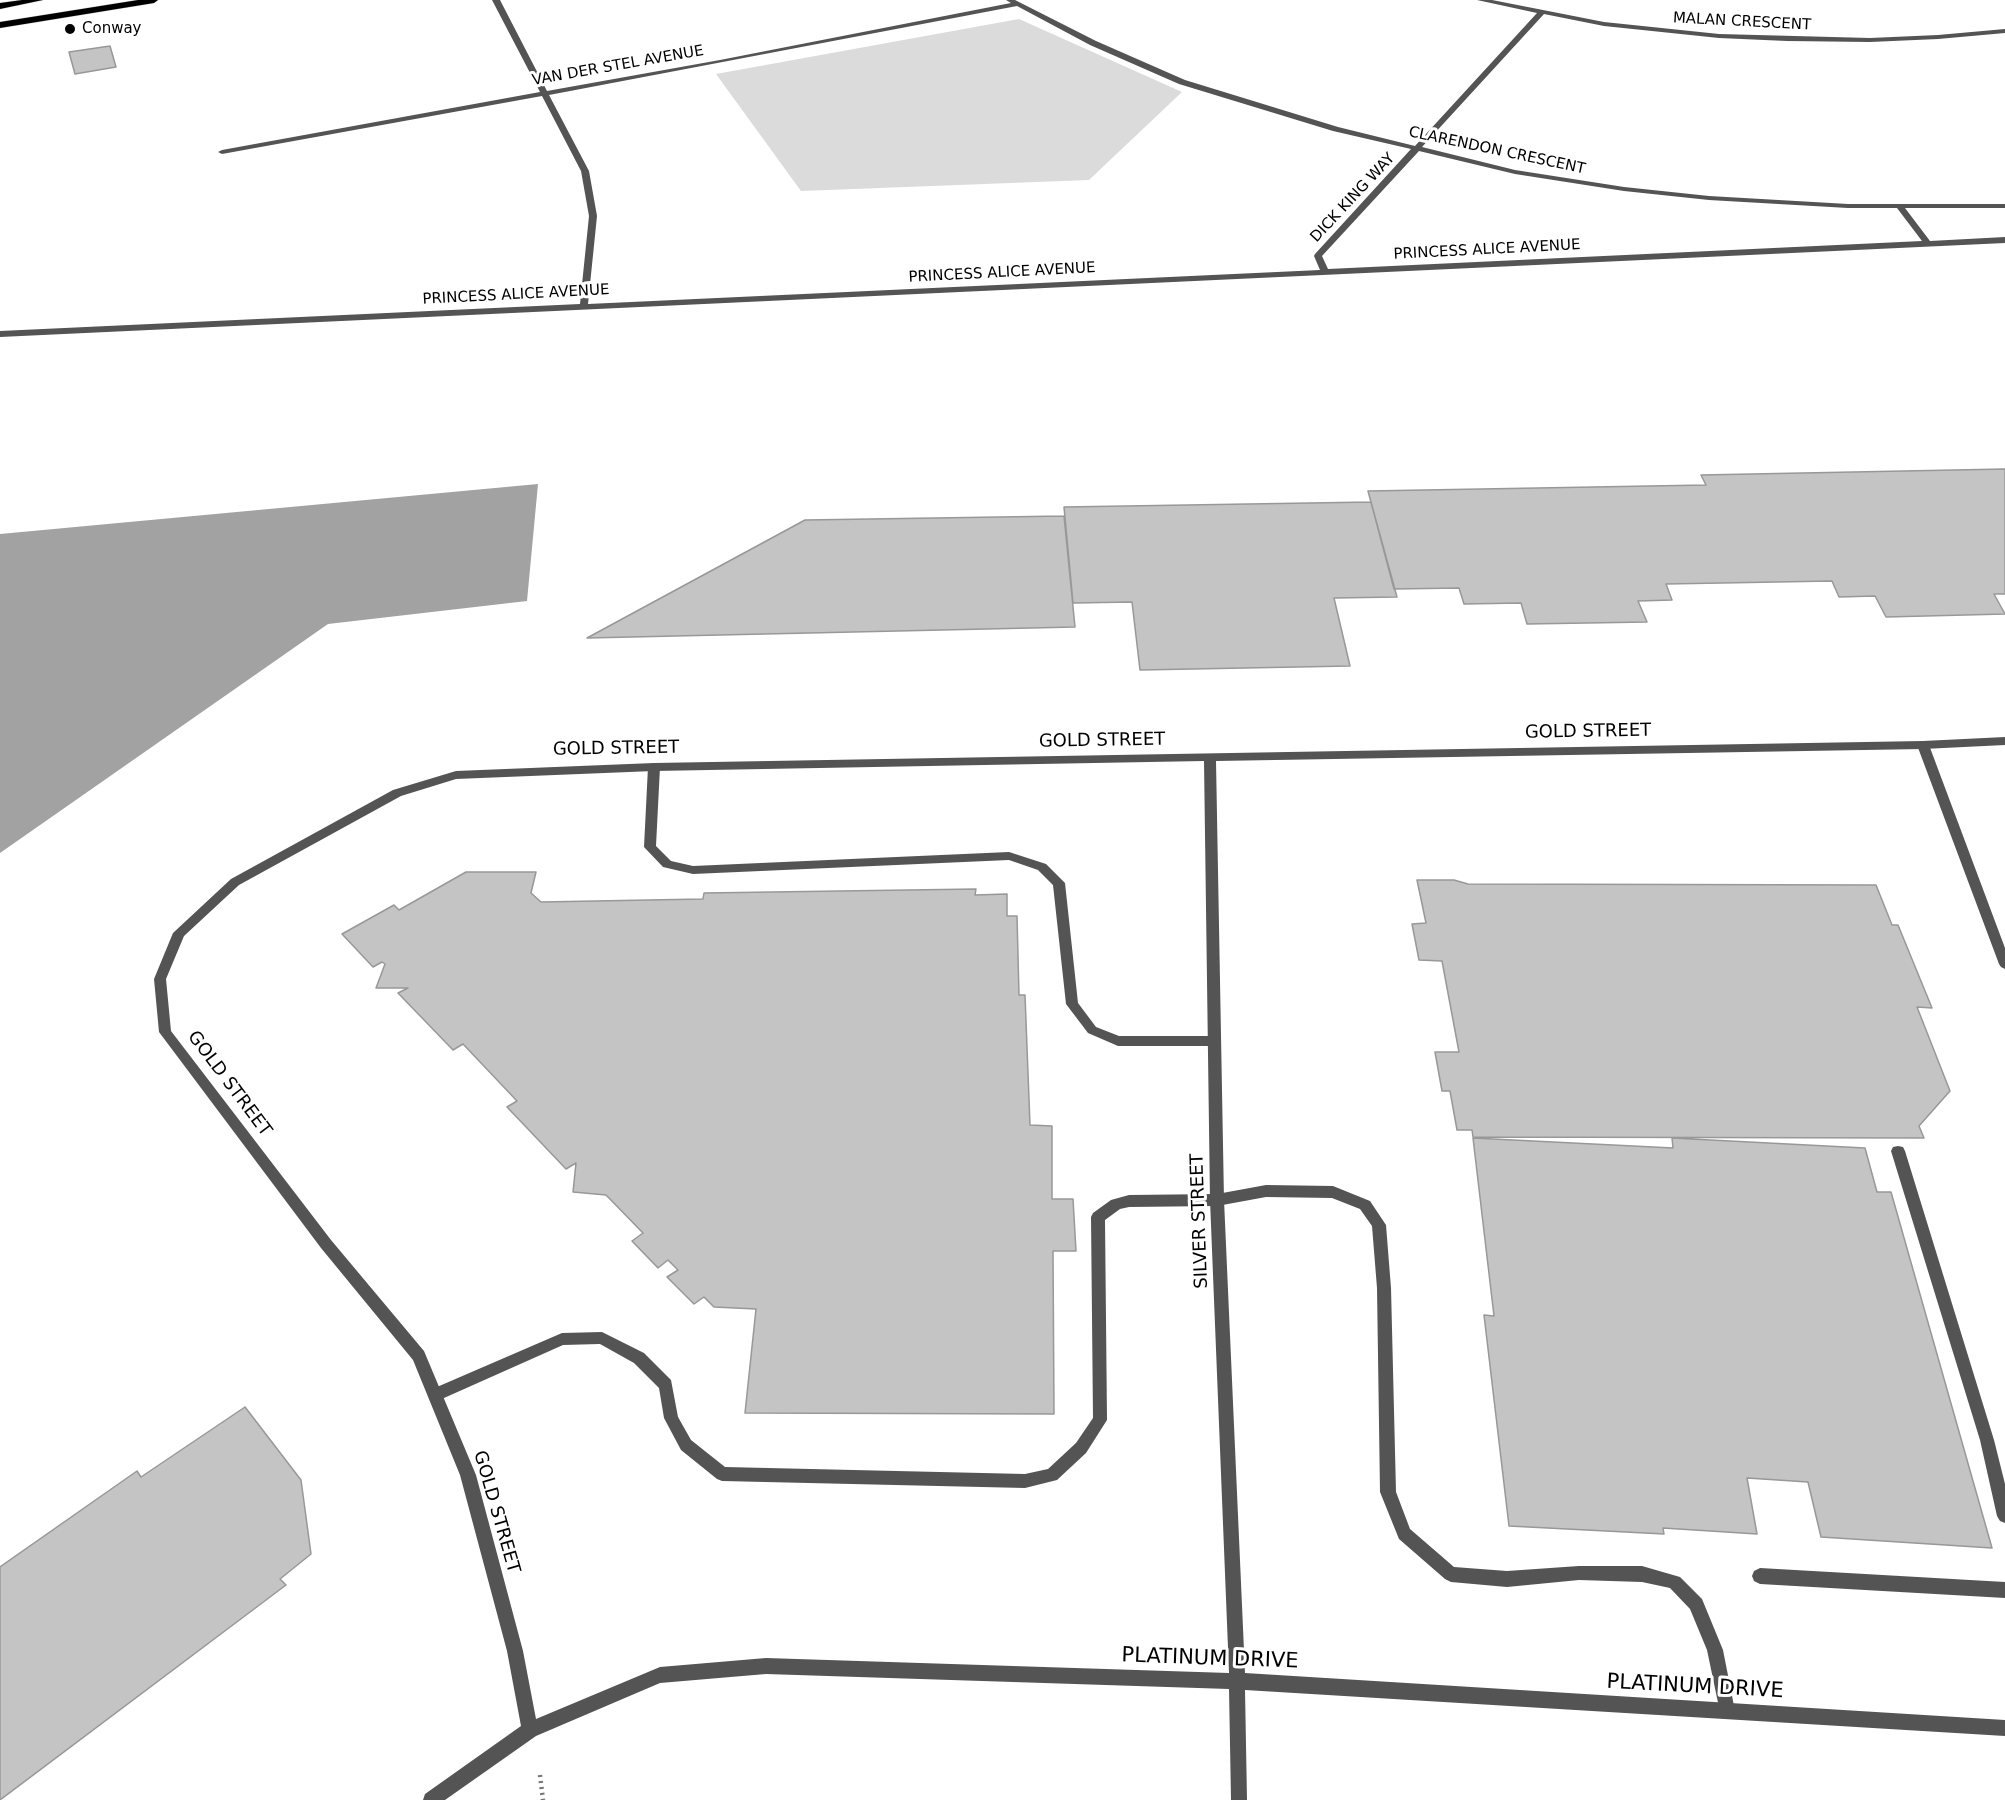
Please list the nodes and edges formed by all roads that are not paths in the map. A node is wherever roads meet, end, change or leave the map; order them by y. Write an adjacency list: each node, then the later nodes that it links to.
1 (39, 0): 6 (main road)
2 (154, 0): 8 (main road)
3 (496, 0): 10 (street)
4 (1481, 0): 7 (street, MALAN CRESCENT)
5 (1014, 2): 10 (street, VAN DER STEL AVENUE); 11 (street, CLARENDON CRESCENT)
6 (0, 6)
7 (1541, 13): 9 (street, MALAN CRESCENT); 11 (street, DICK KING WAY)
8 (0, 25)
9 (2005, 31)
10 (543, 93): 12 (street, VAN DER STEL AVENUE); 18 (street)
11 (1417, 150): 13 (street, CLARENDON CRESCENT); 17 (street, DICK KING WAY)
12 (222, 152)
13 (1899, 206): 14 (street, CLARENDON CRESCENT); 16 (street)
14 (2005, 206)
15 (2005, 240): 16 (street, PRINCESS ALICE AVENUE)
16 (1928, 243): 17 (street, PRINCESS ALICE AVENUE)
17 (1325, 271): 18 (street, PRINCESS ALICE AVENUE)
18 (585, 305): 19 (street, PRINCESS ALICE AVENUE)
19 (0, 334)
20 (2005, 741): 21 (street, GOLD STREET)
21 (1923, 745): 22 (street, GOLD STREET); 24 (street)
22 (1209, 758): 23 (street, GOLD STREET); 25 (street, SILVER STREET)
23 (654, 767): 25 (street); 28 (street, GOLD STREET)
24 (2005, 964)
25 (1214, 1041): 27 (street, SILVER STREET)
26 (1898, 1151): 29 (street)
27 (1217, 1200): 28 (street); 32 (street, SILVER STREET); 33 (street)
28 (435, 1395): 35 (street, GOLD STREET)
29 (2005, 1516)
30 (1760, 1576): 31 (street)
31 (2005, 1590)
32 (1237, 1681): 33 (street, PLATINUM DRIVE); 35 (street, PLATINUM DRIVE); 37 (street)
33 (1727, 1712): 34 (street, PLATINUM DRIVE)
34 (2005, 1728)
35 (530, 1730): 36 (street, PLATINUM DRIVE)
36 (436, 1797)
37 (1239, 1800)

